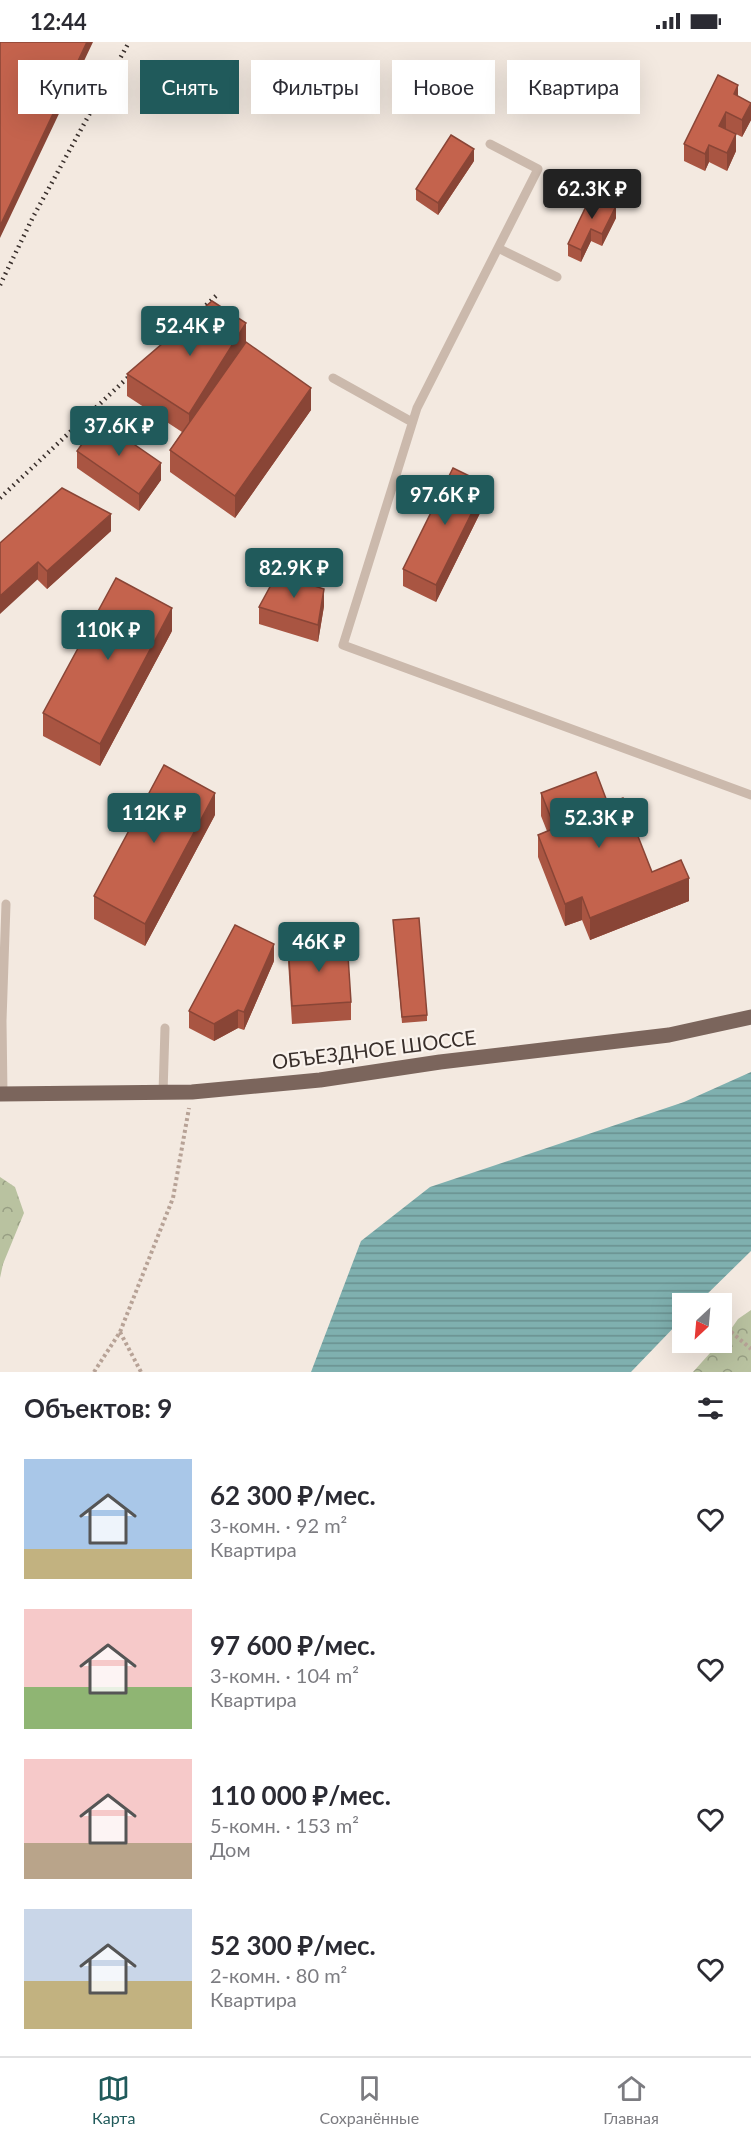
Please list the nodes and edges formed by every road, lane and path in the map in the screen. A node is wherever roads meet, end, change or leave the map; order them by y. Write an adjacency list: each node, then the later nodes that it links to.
1 (490, 144): 2 (lane)
2 (498, 248): 3 (lane); 5 (lane)
3 (557, 277)
4 (333, 378): 5 (lane)
5 (412, 422): 6 (lane)
6 (751, 795)
7 (6, 904): 12 (lane)
8 (751, 1017): 10 (main road, ОБЪЕЗДНОЕ ШОССЕ)
9 (165, 1028): 11 (lane)
10 (192, 1092): 11 (main road, ОБЪЕЗДНОЕ ШОССЕ); 13 (path)
11 (163, 1093): 12 (main road, ОБЪЕЗДНОЕ ШОССЕ)
12 (2, 1094)
13 (120, 1332): 16 (path); 17 (path)
14 (732, 1333): 15 (path)
15 (751, 1349)
16 (94, 1372)
17 (141, 1372)

